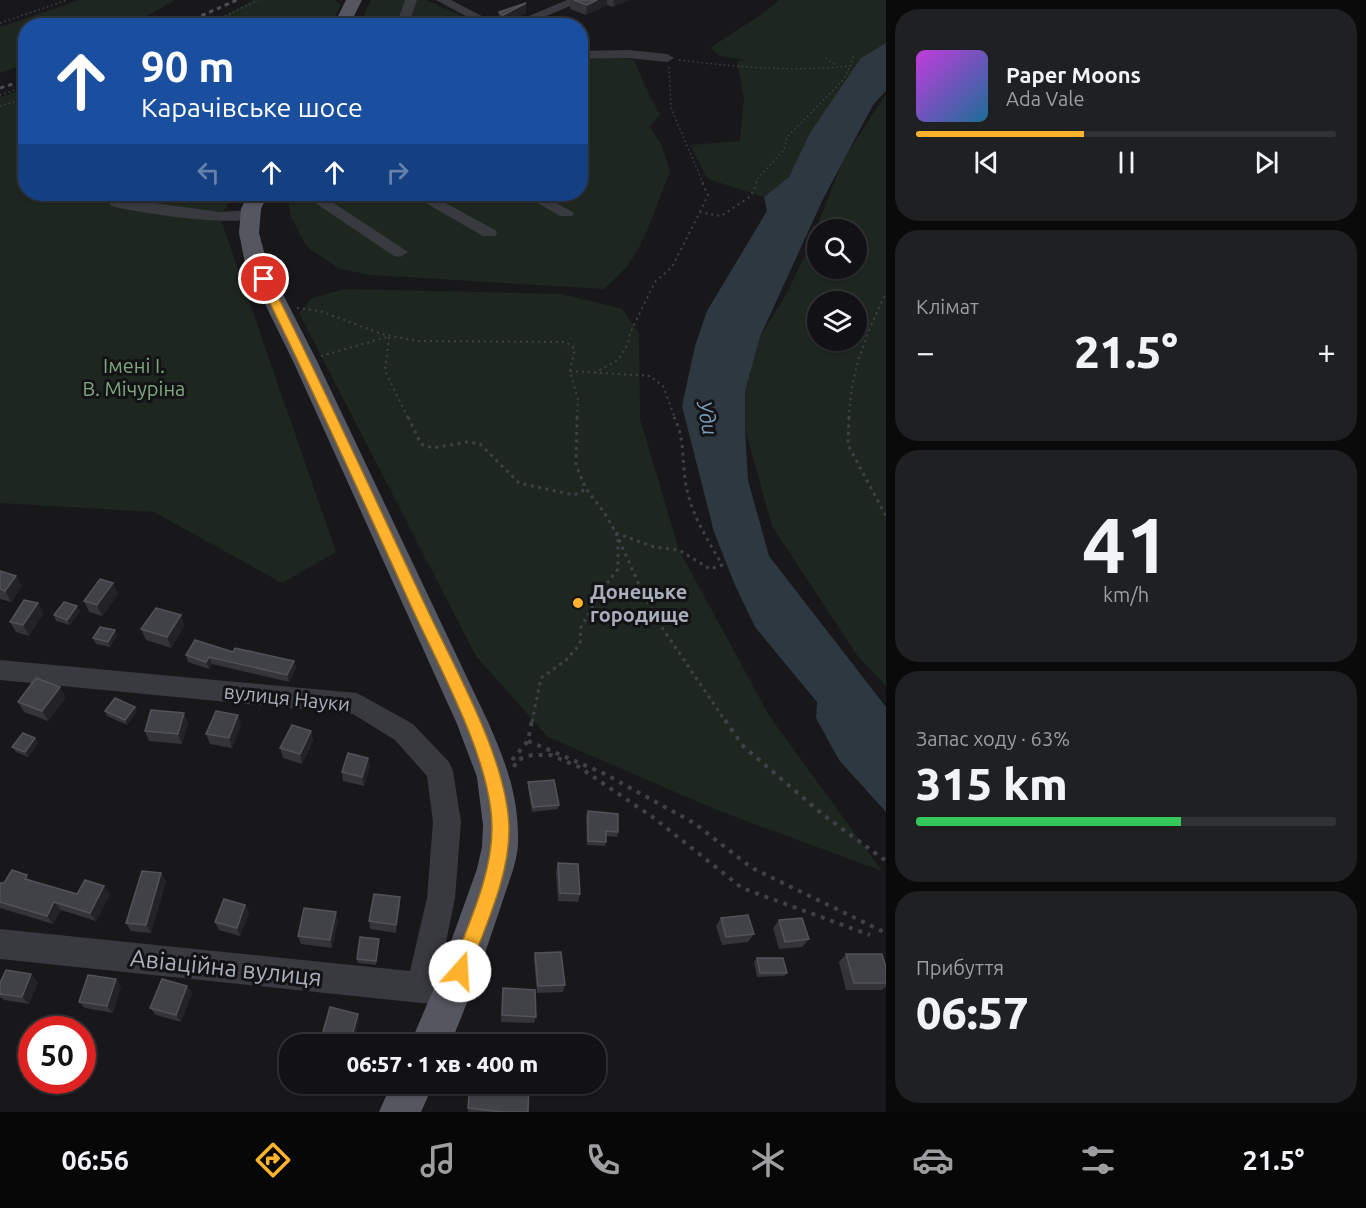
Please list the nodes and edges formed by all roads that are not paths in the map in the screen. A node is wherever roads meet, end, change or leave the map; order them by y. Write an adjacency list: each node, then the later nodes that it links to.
1 (354, 0): 5 (main road)
2 (411, 0): 6 (street)
3 (442, 0): 7 (street)
4 (578, 0): 8 (street)
5 (345, 18)
6 (405, 18)
7 (469, 18)
8 (532, 18)
9 (588, 55): 10 (street)
10 (667, 58)
11 (321, 201): 18 (street)
12 (431, 201): 17 (street)
13 (543, 201): 16 (street)
14 (117, 203): 15 (street)
15 (254, 204): 21 (main road)
16 (566, 213)
17 (489, 233)
18 (400, 252)
19 (0, 670): 21 (street, вулиця Науки)
20 (0, 944): 21 (street, Авіаційна вулиця)
21 (437, 990): 22 (main road)
22 (431, 1034)
23 (408, 1094): 24 (main road)
24 (400, 1112)

